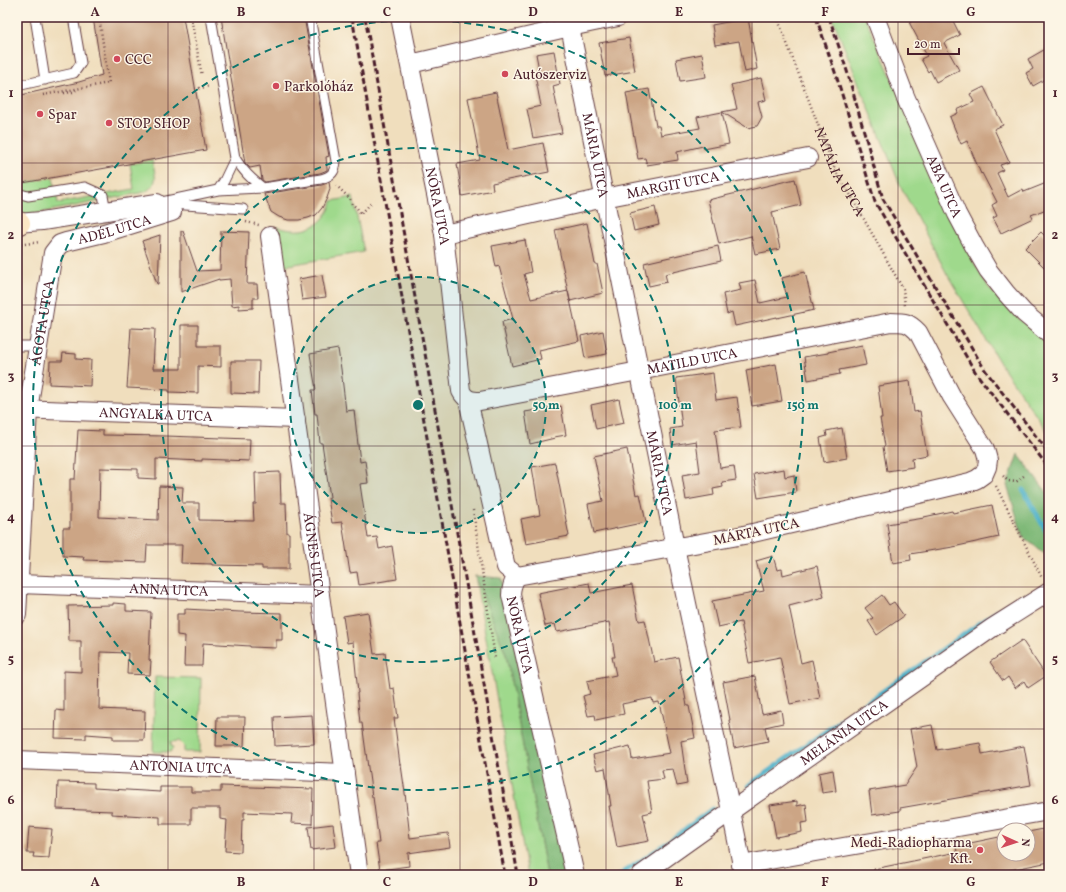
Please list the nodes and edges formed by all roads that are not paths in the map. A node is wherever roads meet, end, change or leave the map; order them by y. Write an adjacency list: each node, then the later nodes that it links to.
1 (34, 17): 10 (lane)
2 (73, 17): 10 (lane)
3 (211, 17): 12 (lane)
4 (310, 17): 14 (lane)
5 (400, 17): 9 (street, NÓRA UTCA)
6 (618, 17): 8 (street)
7 (875, 17): 25 (street, ABA UTCA)
8 (569, 22): 9 (street); 17 (street, MÁRIA UTCA)
9 (410, 64): 22 (street, NÓRA UTCA)
10 (45, 80): 11 (lane)
11 (17, 86)
12 (235, 158): 14 (lane); 15 (lane)
13 (808, 158): 17 (street, MARGIT UTCA)
14 (263, 188): 15 (lane)
15 (218, 190): 18 (lane)
16 (17, 193): 20 (lane)
17 (604, 198): 22 (street, MARGIT UTCA); 28 (street, MÁRIA UTCA)
18 (165, 207): 19 (lane); 20 (street); 24 (street, ADÉL UTCA)
19 (244, 209)
20 (106, 211): 21 (street)
21 (18, 223)
22 (444, 234): 29 (street, NÓRA UTCA)
23 (270, 236): 31 (street, ÁGNES UTCA)
24 (58, 246): 27 (street, ÁGOTA UTCA)
25 (1049, 334)
26 (17, 346): 27 (lane)
27 (38, 346): 30 (street, ÁGOTA UTCA)
28 (640, 371): 29 (street, MATILD UTCA); 32 (street, MATILD UTCA); 33 (street, MÁRIA UTCA)
29 (466, 398): 34 (street, NÓRA UTCA)
30 (22, 410): 31 (street, ANGYALKA UTCA); 35 (street, ÁGOTA UTCA)
31 (296, 419): 37 (street, ÁGNES UTCA)
32 (987, 468): 33 (street, MÁRTA UTCA)
33 (675, 547): 34 (street, MÁRTA UTCA); 41 (street, MÁRIA UTCA)
34 (517, 576): 45 (street, NÓRA UTCA)
35 (18, 584): 37 (street, ANNA UTCA); 38 (street, ÁGOTA UTCA)
36 (1047, 588): 41 (street, MELÁNIA UTCA)
37 (320, 595): 40 (street, ÁGNES UTCA)
38 (17, 615)
39 (17, 760): 40 (street, ANTÓNIA UTCA)
40 (345, 774): 44 (street, ÁGNES UTCA)
41 (731, 811): 43 (street, MÁRIA UTCA); 46 (street, MELÁNIA UTCA)
42 (1049, 811): 43 (street)
43 (742, 870)
44 (359, 875)
45 (575, 875)
46 (641, 875)

